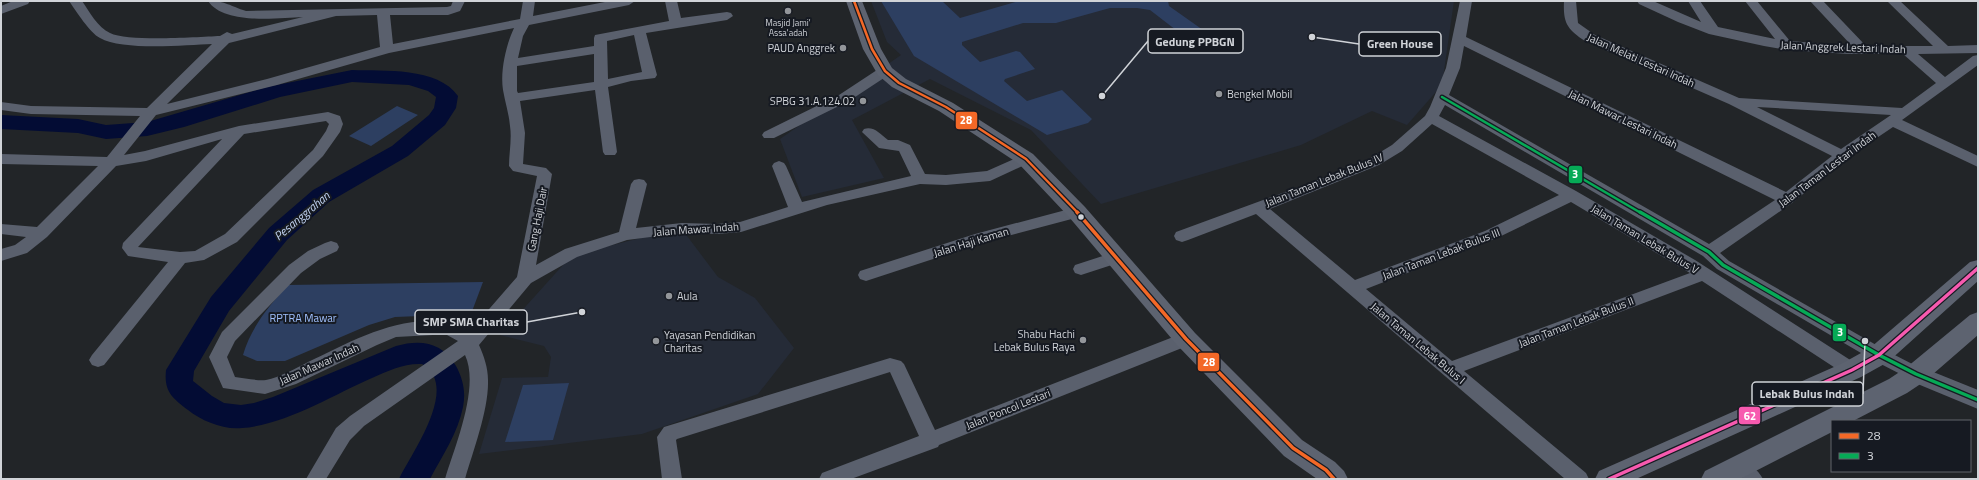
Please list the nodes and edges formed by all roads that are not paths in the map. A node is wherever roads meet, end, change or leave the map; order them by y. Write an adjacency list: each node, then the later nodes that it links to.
1 (24, 1): 17 (street)
2 (76, 1): 27 (street)
3 (214, 1): 20 (street)
4 (459, 1): 18 (street)
5 (529, 1): 22 (street)
6 (629, 1): 16 (street)
7 (671, 1): 23 (street)
8 (854, 1): 37 (main road)
9 (1466, 1): 26 (street, Jalan Taman Lebak Bulus IV)
10 (1570, 1): 42 (street, Jalan Melati Lestari Indah)
11 (1643, 1): 25 (street, Jalan Anggrek Lestari Indah)
12 (1694, 1): 25 (street)
13 (1751, 1): 28 (street)
14 (1816, 1): 33 (street)
15 (1893, 1): 31 (street)
16 (562, 7): 22 (street)
17 (1, 10)
18 (383, 11): 19 (street); 29 (street)
19 (331, 14): 20 (street); 27 (street)
20 (245, 16): 27 (street)
21 (727, 16): 23 (street)
22 (526, 20): 29 (street); 36 (street, Gang Haji Dair)
23 (676, 23): 24 (street)
24 (638, 30): 30 (street); 39 (street)
25 (1714, 31): 28 (street, Jalan Anggrek Lestari Indah)
26 (1458, 38): 40 (street, Jalan Taman Lebak Bulus IV); 61 (street, Jalan Mawar Lestari Indah)
27 (224, 40): 45 (street)
28 (1787, 46): 33 (street, Jalan Anggrek Lestari Indah)
29 (387, 49): 45 (street)
30 (599, 49): 36 (street); 39 (street)
31 (1944, 49): 32 (street, Jalan Anggrek Lestari Indah); 34 (street, Jalan Anggrek Lestari Indah)
32 (1978, 49)
33 (1863, 50): 34 (street, Jalan Anggrek Lestari Indah)
34 (1906, 50): 38 (street)
35 (1978, 59): 38 (street, Jalan Taman Lestari Indah)
36 (511, 63): 41 (street, Gang Haji Dair)
37 (885, 71): 50 (street); 54 (main road)
38 (1944, 83): 44 (street, Jalan Taman Lestari Indah)
39 (601, 86): 41 (street); 51 (street)
40 (1442, 97): 46 (street, Jalan Taman Lebak Bulus IV); 70 (street, Jalan Taman Lebak Bulus V)
41 (514, 98): 78 (street, Gang Haji Dair)
42 (1734, 101): 44 (street, Jalan Melati Lestari Indah); 52 (street, Jalan Melati Lestari Indah)
43 (1, 106): 45 (street)
44 (1905, 112): 47 (street, Jalan Taman Lestari Indah)
45 (148, 115): 55 (street)
46 (1431, 118): 60 (street, Jalan Taman Lebak Bulus V); 62 (street, Jalan Taman Lebak Bulus IV)
47 (1892, 121): 52 (street, Jalan Taman Lestari Indah); 56 (street)
48 (239, 130): 55 (street); 72 (street); 72 (street)
49 (869, 132): 58 (street)
50 (769, 135)
51 (610, 152)
52 (1842, 155): 61 (street, Jalan Taman Lestari Indah)
53 (1, 159): 55 (street)
54 (1026, 159): 58 (street, Jalan Mawar Indah); 64 (main road)
55 (111, 162): 66 (street)
56 (1978, 162)
57 (779, 166): 63 (street)
58 (920, 179): 63 (street, Jalan Mawar Indah)
59 (639, 184): 67 (street)
60 (1571, 195): 76 (street, Jalan Taman Lebak Bulus V); 79 (street, Jalan Taman Lebak Bulus III)
61 (1787, 199): 70 (street, Jalan Taman Lestari Indah)
62 (1258, 207): 68 (street, Jalan Taman Lebak Bulus IV); 79 (street, Jalan Taman Lebak Bulus I)
63 (797, 209): 67 (street, Jalan Mawar Indah)
64 (1077, 212): 73 (main road); 77 (street, Jalan Haji Kaman)
65 (1, 229): 66 (street)
66 (41, 233): 71 (street)
67 (626, 235): 78 (street, Jalan Mawar Indah)
68 (1182, 236)
69 (331, 247): 82 (street, Jalan Mawar Indah)
70 (1709, 252): 83 (street, Jalan Taman Lebak Bulus V)
71 (1, 254)
72 (180, 258): 84 (street)
73 (1115, 258): 75 (street); 81 (main road)
74 (1978, 268): 83 (main road)
75 (1080, 269)
76 (1704, 274): 85 (street, Jalan Taman Lebak Bulus II); 86 (street, Jalan Taman Lebak Bulus V)
77 (866, 275)
78 (525, 279): 82 (street, Jalan Mawar Indah)
79 (1353, 287): 85 (street, Jalan Taman Lebak Bulus I)
80 (1978, 322): 87 (main road)
81 (1186, 340): 91 (street, Jalan Poncol Lestari); 92 (main road)
82 (463, 347): 94 (street); 95 (street)
83 (1879, 355): 86 (main road); 87 (street, Jalan Taman Lebak Bulus V)
84 (98, 360)
85 (1449, 370): 100 (street, Jalan Taman Lebak Bulus I)
86 (1852, 370): 101 (main road)
87 (1916, 374): 88 (street); 89 (main road)
88 (1978, 400)
89 (1838, 420)
90 (1831, 424): 93 (main road)
91 (932, 441): 96 (street); 97 (street, Jalan Poncol Lestari)
92 (1292, 448): 98 (main road); 99 (main road)
93 (1745, 473): 102 (main road)
94 (316, 479)
95 (455, 479)
96 (672, 479)
97 (829, 479)
98 (1312, 479)
99 (1334, 479)
100 (1578, 479)
101 (1609, 479)
102 (1715, 479)

